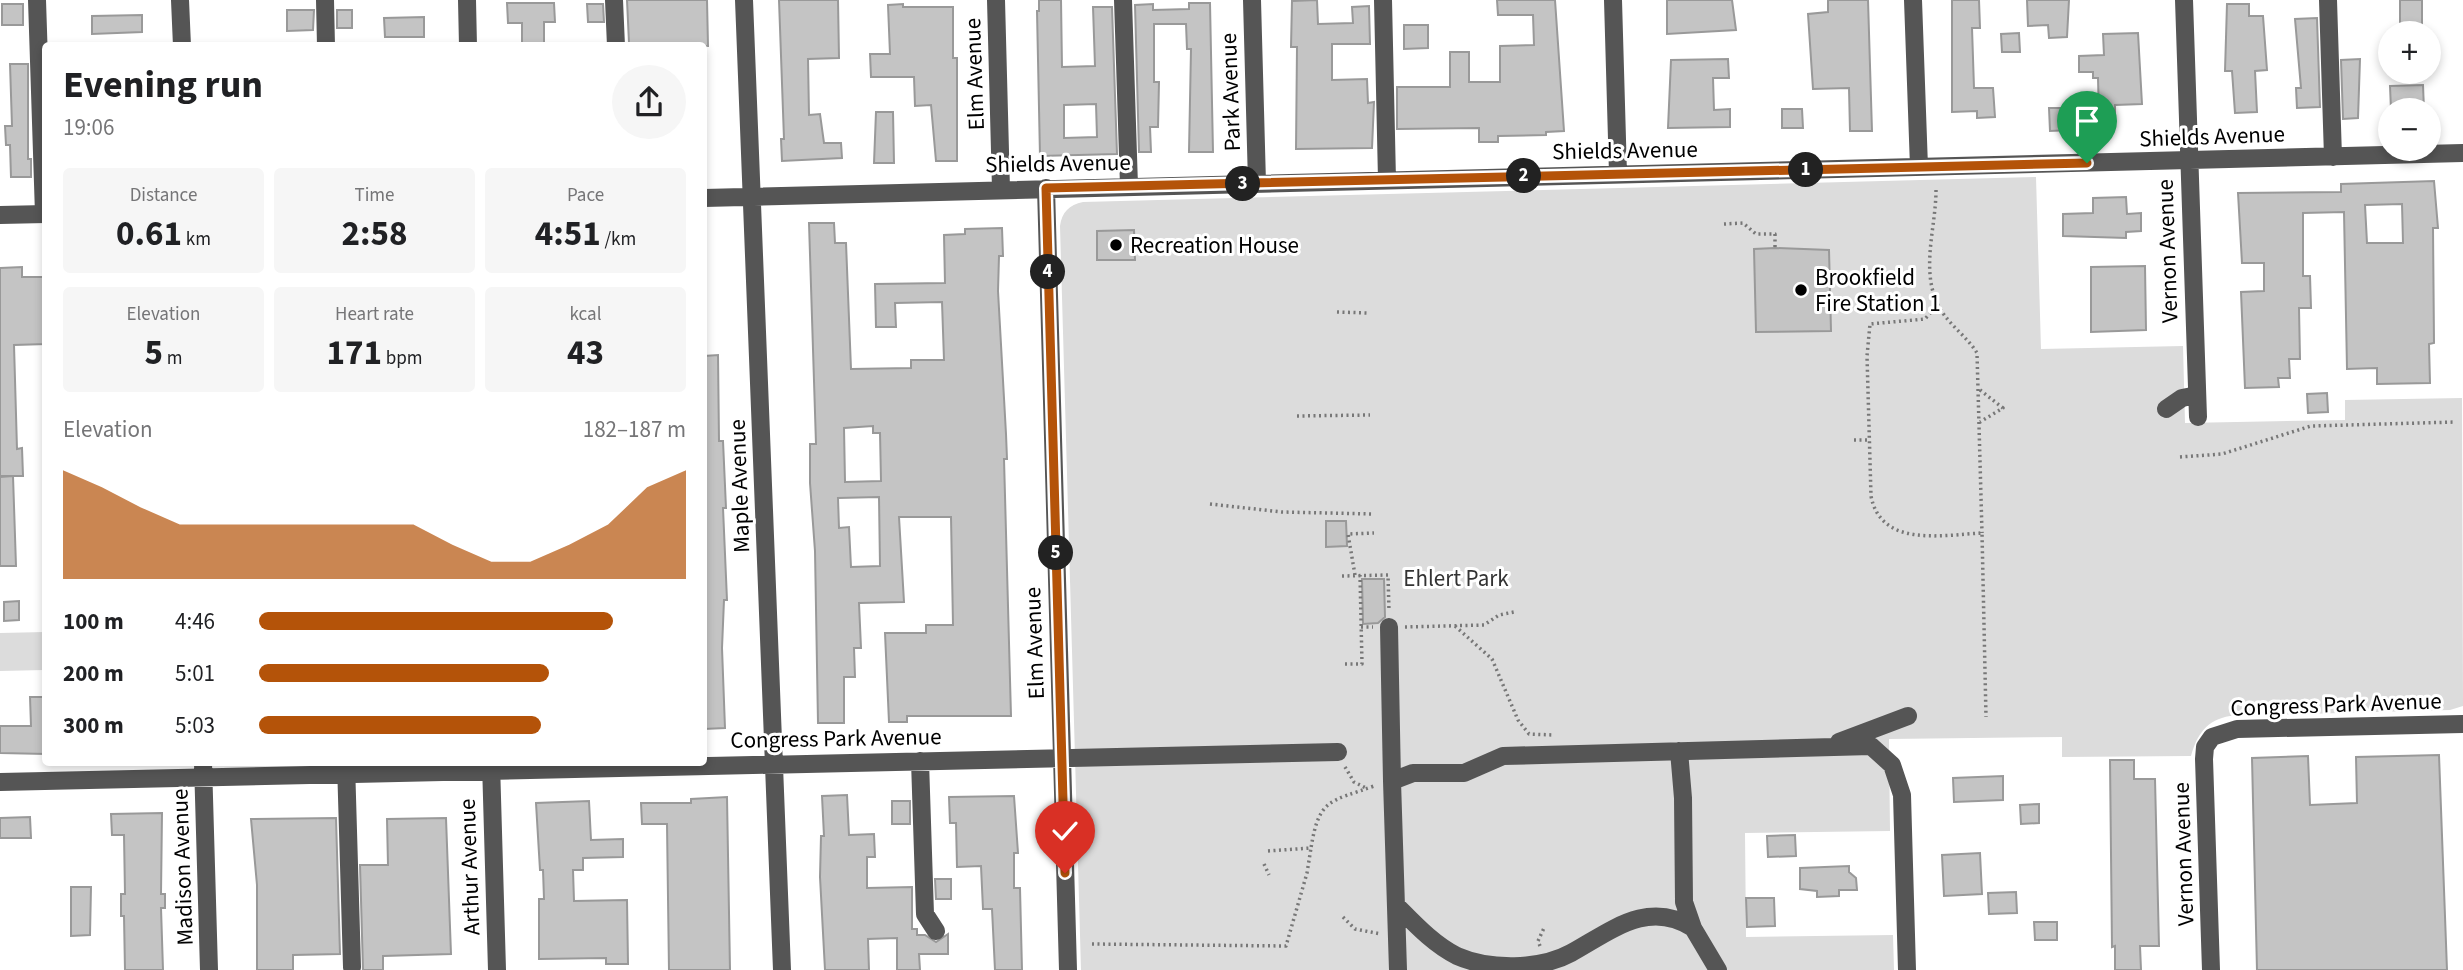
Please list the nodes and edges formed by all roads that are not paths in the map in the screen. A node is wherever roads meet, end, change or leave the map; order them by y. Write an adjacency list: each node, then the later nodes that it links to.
1 (37, 0): 19 (street)
2 (180, 0): 15 (street)
3 (325, 0): 16 (street)
4 (467, 0): 17 (street)
5 (614, 0): 18 (street)
6 (744, 0): 30 (street, Maple Avenue)
7 (996, 0): 29 (street, Elm Avenue)
8 (1123, 0): 27 (street)
9 (1252, 0): 26 (street, Park Avenue)
10 (1382, 0): 25 (street)
11 (1612, 0): 24 (street)
12 (1913, 0): 23 (street)
13 (2184, 0): 22 (street, Vernon Avenue)
14 (2328, 0): 21 (street)
15 (182, 42)
16 (326, 42)
17 (468, 42)
18 (615, 42)
19 (42, 134)
20 (2463, 153): 21 (street, Shields Avenue)
21 (2333, 157): 22 (street, Shields Avenue)
22 (2189, 162): 23 (street, Shields Avenue); 34 (street, Vernon Avenue)
23 (1919, 167): 24 (street, Shields Avenue)
24 (1618, 174): 25 (street, Shields Avenue)
25 (1387, 180): 26 (street, Shields Avenue)
26 (1257, 183): 27 (street, Shields Avenue)
27 (1129, 186): 28 (street, Shields Avenue)
28 (1046, 188): 29 (street, Shields Avenue); 43 (street, Elm Avenue)
29 (1002, 189): 30 (street, Shields Avenue)
30 (751, 196): 31 (street, Shields Avenue); 47 (street, Maple Avenue)
31 (707, 198)
32 (42, 214): 33 (street)
33 (0, 215)
34 (2197, 395): 35 (street); 36 (street, Vernon Avenue)
35 (2166, 409)
36 (2198, 417)
37 (1389, 627): 52 (street)
38 (1908, 716): 41 (street)
39 (2463, 724): 40 (street, Congress Park Avenue)
40 (2212, 737): 65 (street, Vernon Avenue)
41 (1828, 747): 42 (street); 64 (street)
42 (1679, 751): 52 (street); 55 (street)
43 (1062, 756): 44 (street, Congress Park Avenue); 45 (street, Congress Park Avenue); 61 (street, Elm Avenue)
44 (1341, 759)
45 (920, 761): 47 (street, Congress Park Avenue); 56 (street)
46 (707, 764): 47 (street, Congress Park Avenue)
47 (776, 764): 60 (street, Maple Avenue)
48 (561, 766): 49 (street, Congress Park Avenue)
49 (491, 767): 50 (street, Congress Park Avenue); 59 (street, Arthur Avenue)
50 (346, 769): 51 (street, Congress Park Avenue); 57 (street)
51 (204, 770): 53 (street, Congress Park Avenue); 58 (street, Madison Avenue)
52 (1392, 781): 54 (street)
53 (0, 782)
54 (1396, 905): 55 (street); 62 (street)
55 (1693, 928): 63 (street)
56 (936, 931)
57 (352, 967)
58 (209, 970)
59 (496, 970)
60 (782, 970)
61 (1068, 970)
62 (1398, 970)
63 (1718, 970)
64 (1907, 970)
65 (2211, 970)

